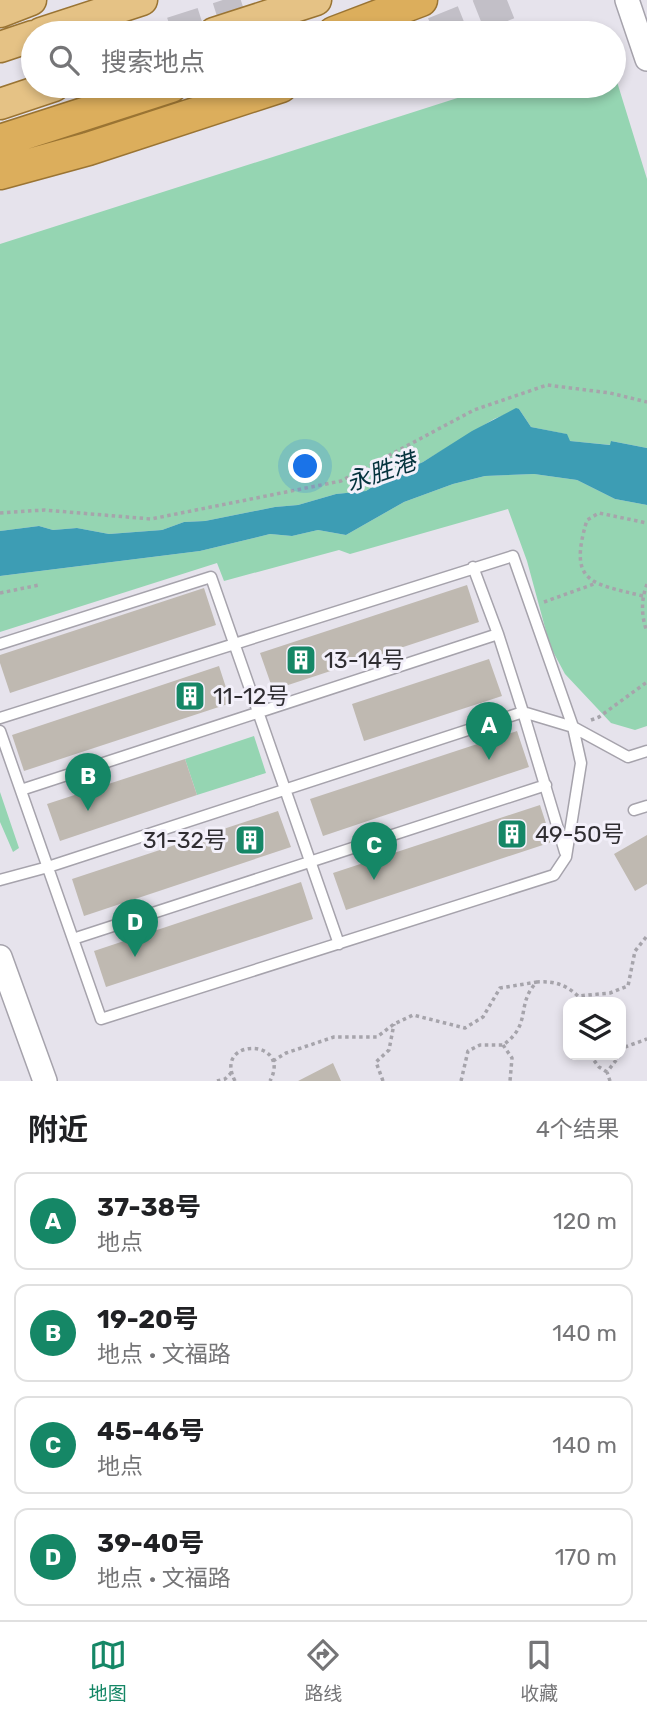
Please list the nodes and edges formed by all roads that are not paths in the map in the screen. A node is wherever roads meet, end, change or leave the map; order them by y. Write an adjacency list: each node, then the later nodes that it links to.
1 (31, 0): 6 (main road)
2 (142, 0): 7 (main road)
3 (316, 0): 8 (main road)
4 (421, 0): 9 (highway)
5 (627, 0): 12 (street)
6 (0, 12)
7 (78, 21)
8 (251, 21)
9 (366, 21)
10 (21, 40): 11 (main road)
11 (0, 47)
12 (647, 60)
13 (21, 97): 16 (main road)
14 (134, 98): 17 (highway)
15 (244, 98): 18 (highway)
16 (0, 104)
17 (0, 141)
18 (0, 173)
19 (473, 567): 20 (lane); 21 (lane); 26 (lane)
20 (498, 634): 23 (lane); 24 (lane)
21 (234, 643): 22 (lane); 23 (lane); 25 (lane)
22 (0, 644)
23 (258, 712): 30 (lane); 31 (lane)
24 (523, 712): 26 (lane); 29 (lane); 31 (lane)
25 (0, 718)
26 (573, 727): 28 (lane); 34 (lane)
27 (0, 731): 30 (lane)
28 (647, 751)
29 (546, 785): 34 (lane); 35 (lane)
30 (20, 789): 36 (lane)
31 (285, 790): 35 (lane); 36 (lane)
32 (647, 806): 33 (lane)
33 (634, 810)
34 (566, 857): 39 (lane)
35 (310, 861): 38 (lane); 39 (lane)
36 (48, 867): 37 (lane); 38 (lane)
37 (0, 880)
38 (73, 939): 39 (lane)
39 (339, 944)
40 (0, 957): 41 (street)
41 (45, 1081)

